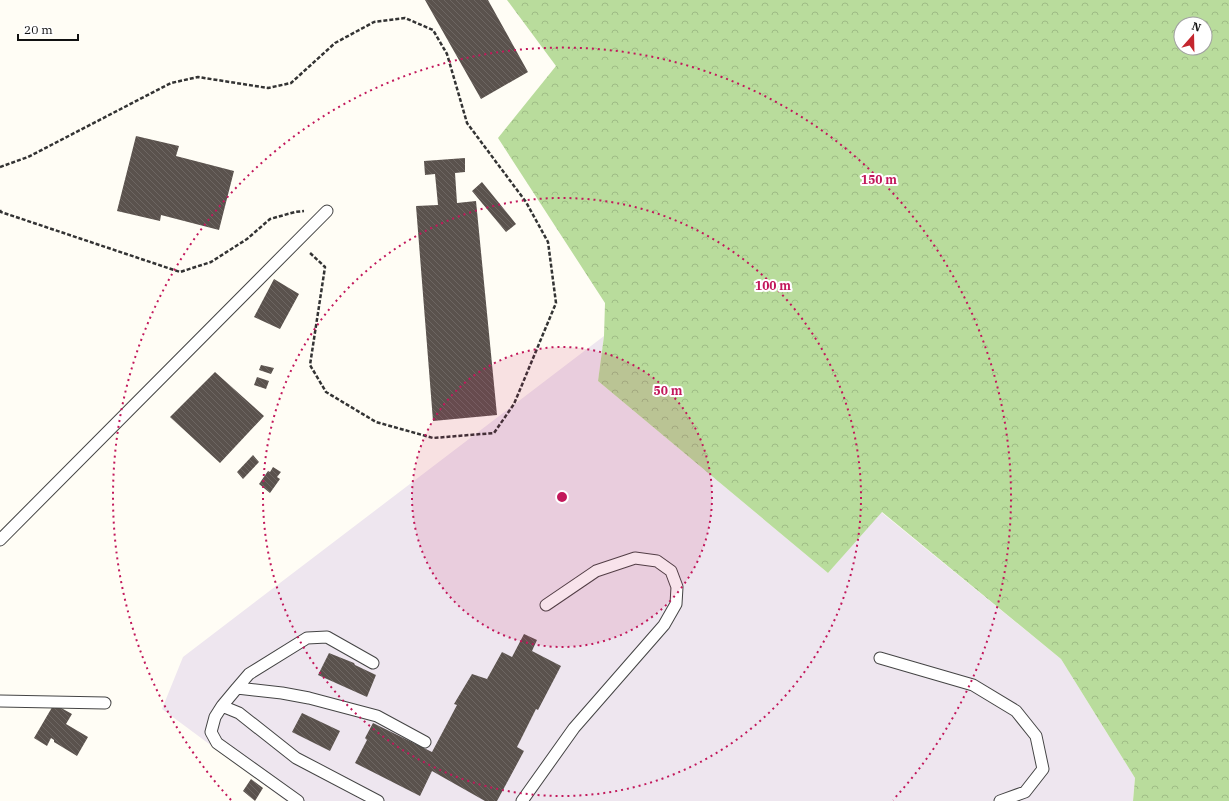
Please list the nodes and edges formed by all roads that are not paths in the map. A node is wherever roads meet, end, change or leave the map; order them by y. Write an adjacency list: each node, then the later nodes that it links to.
1 (327, 210): 2 (lane)
2 (0, 540)
3 (546, 605): 13 (lane)
4 (880, 658): 14 (lane)
5 (373, 663): 6 (lane)
6 (237, 688): 9 (lane); 10 (lane)
7 (0, 701): 8 (lane)
8 (105, 703)
9 (222, 706): 11 (lane); 12 (lane)
10 (425, 742)
11 (298, 801)
12 (378, 801)
13 (522, 801)
14 (1000, 801)

